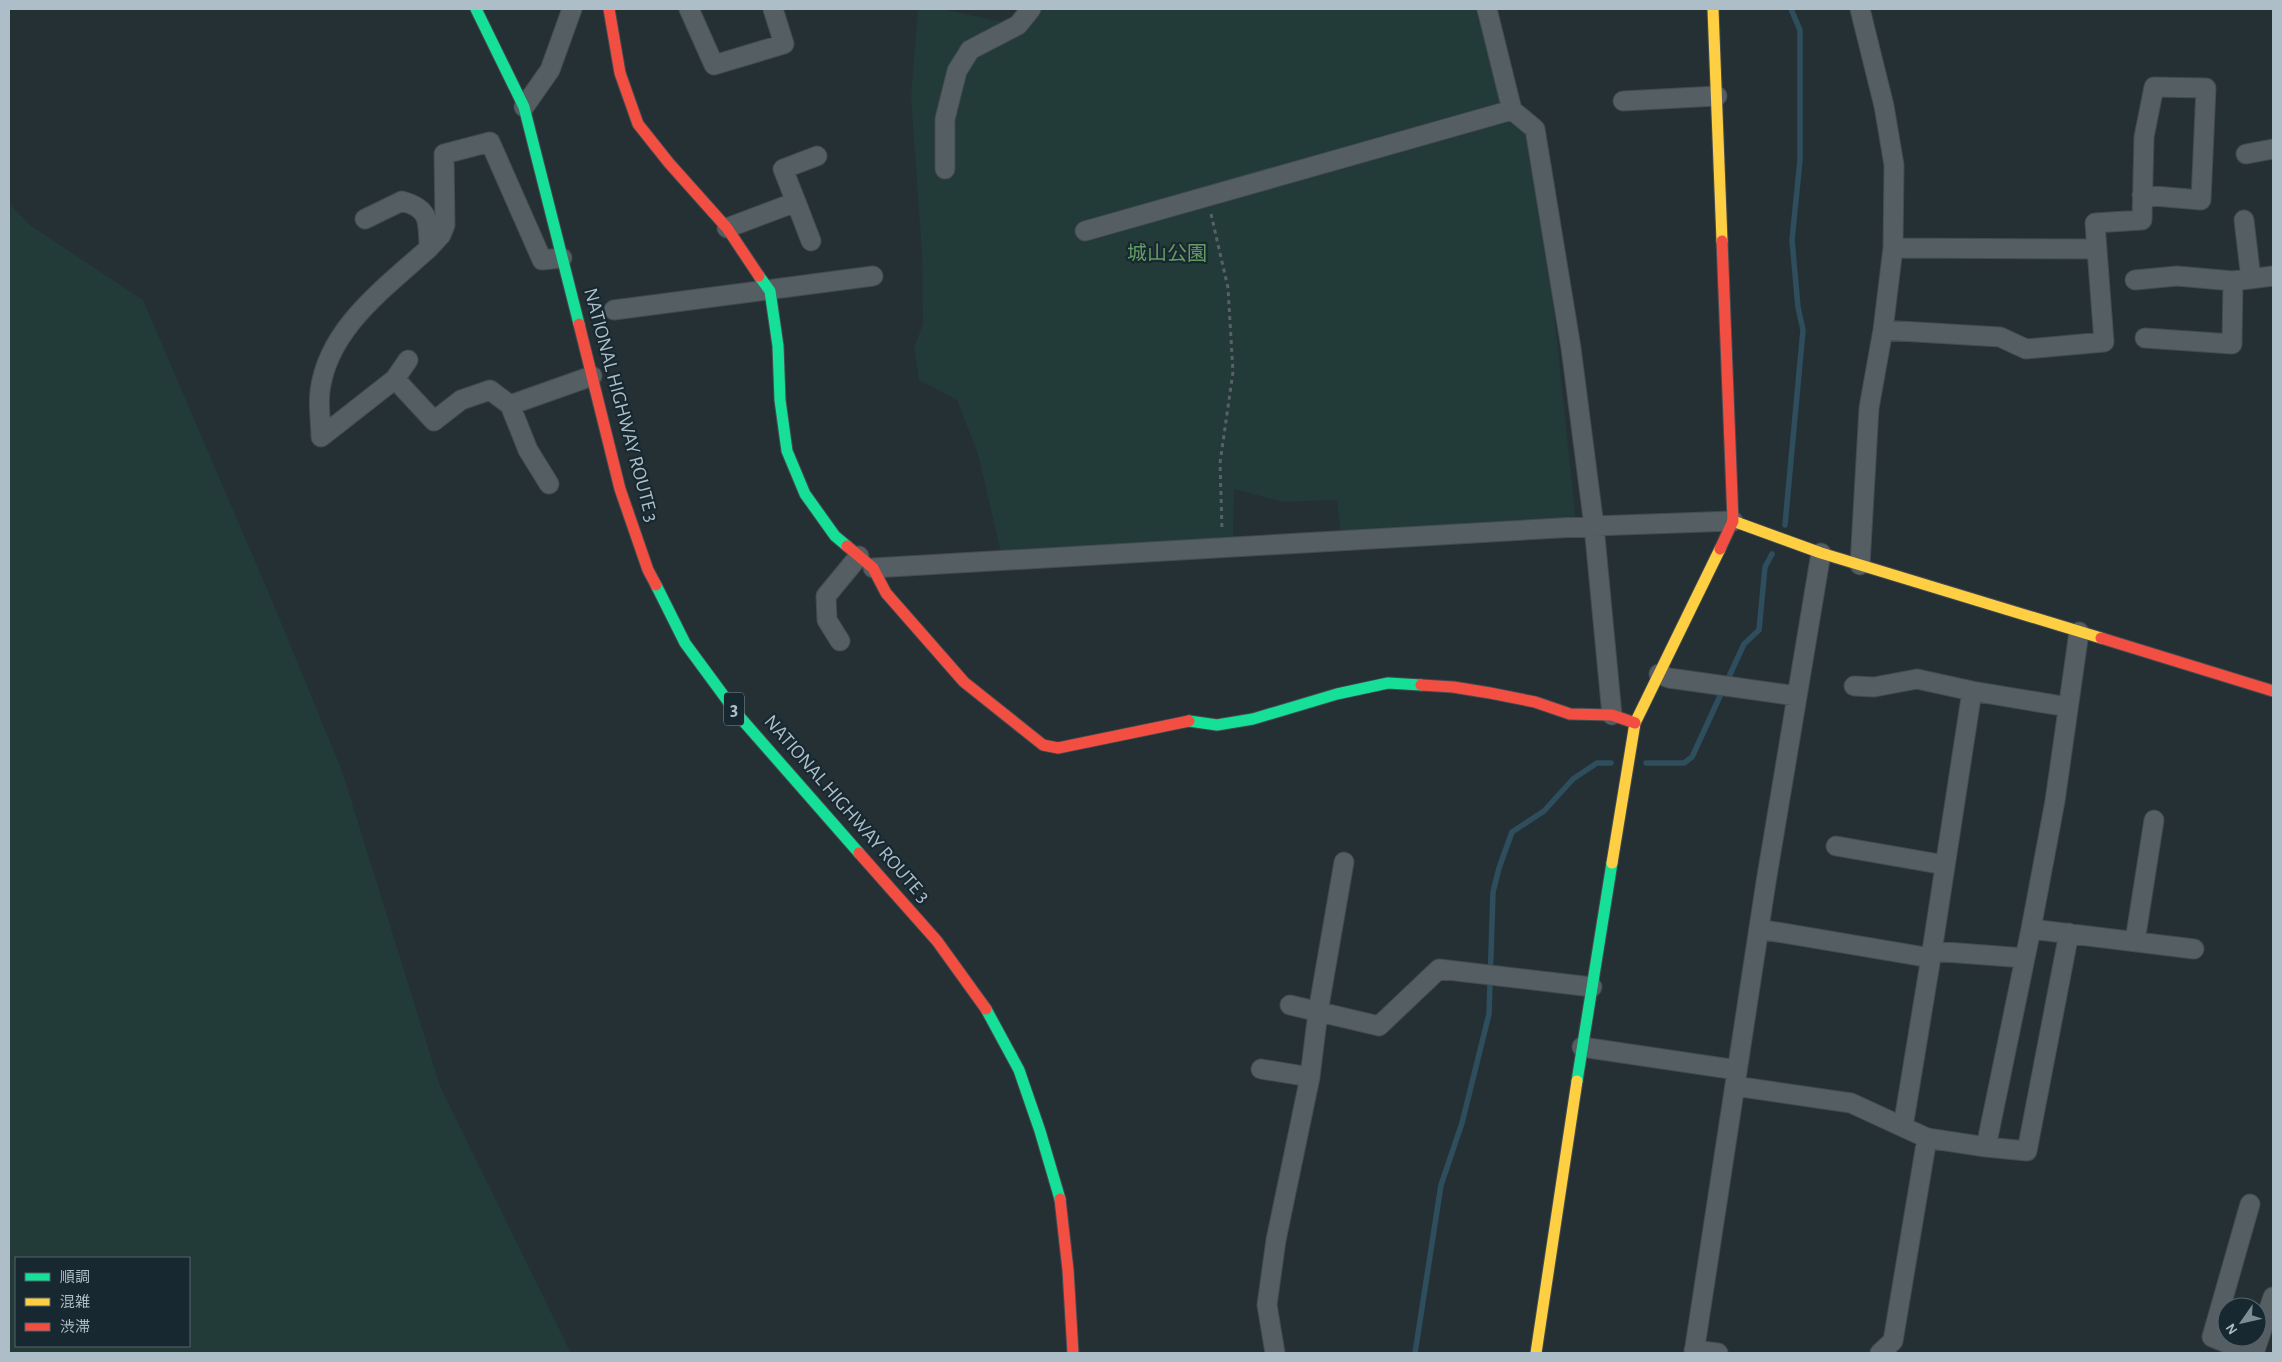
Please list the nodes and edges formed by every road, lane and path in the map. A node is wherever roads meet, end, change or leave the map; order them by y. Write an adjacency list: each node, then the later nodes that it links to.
1 (476, 9): 12 (main road, NATIONAL HIGHWAY ROUTE 3 / 3)
2 (572, 9): 12 (street)
3 (610, 9): 23 (main road)
4 (689, 9): 5 (street)
5 (773, 9)
6 (1031, 9): 17 (street)
7 (1487, 9): 13 (street)
8 (1713, 9): 10 (main road)
9 (1860, 9): 27 (street)
10 (1717, 96): 11 (street); 43 (main road)
11 (1623, 101)
12 (524, 107): 29 (main road, NATIONAL HIGHWAY ROUTE 3 / 3)
13 (1512, 110): 19 (street); 44 (street)
14 (2273, 149): 15 (street)
15 (2246, 154)
16 (817, 156): 20 (street)
17 (945, 168)
18 (2142, 195): 18 (street); 28 (street)
19 (1208, 197): 24 (street); 45 (path)
20 (796, 202): 23 (street); 25 (street)
21 (365, 219): 26 (street)
22 (2244, 220): 33 (street)
23 (727, 228): 34 (main road)
24 (1085, 231)
25 (811, 241)
26 (429, 248): 29 (street); 40 (street)
27 (1893, 248): 28 (street); 36 (street)
28 (2097, 249): 36 (street)
29 (562, 258): 39 (main road, NATIONAL HIGHWAY ROUTE 3 / 3)
30 (873, 276): 34 (street)
31 (2273, 276): 33 (street)
32 (2135, 280): 33 (street)
33 (2242, 280): 37 (street)
34 (770, 290): 35 (street); 47 (main road)
35 (614, 310)
36 (1884, 330): 48 (street)
37 (2145, 338)
38 (408, 360): 40 (street)
39 (592, 376): 41 (street); 84 (main road, NATIONAL HIGHWAY ROUTE 3 / 3)
40 (395, 379): 41 (street)
41 (510, 404): 42 (street)
42 (549, 484)
43 (1733, 521): 44 (street); 46 (main road); 51 (main road)
44 (1594, 526): 45 (street); 57 (street)
45 (1222, 548): 47 (street)
46 (1821, 553): 48 (main road); 55 (street)
47 (866, 562): 50 (street); 57 (main road)
48 (1860, 565): 49 (main road)
49 (2078, 632): 54 (main road); 56 (street)
50 (840, 641)
51 (1659, 674): 55 (street); 58 (main road)
52 (1854, 686): 53 (street)
53 (1972, 691): 56 (street); 62 (street)
54 (2273, 691)
55 (1798, 696): 63 (street)
56 (2068, 707): 64 (street)
57 (1612, 715): 58 (main road)
58 (1635, 723): 70 (main road)
59 (2154, 820): 66 (street)
60 (1836, 846): 62 (street)
61 (1344, 862): 72 (street)
62 (1945, 865): 68 (street)
63 (1759, 929): 68 (street); 76 (street)
64 (2031, 929): 65 (street); 69 (street)
65 (2069, 933): 66 (street); 79 (street)
66 (2135, 940): 67 (street)
67 (2194, 949)
68 (1931, 955): 69 (street); 77 (street)
69 (2025, 958): 79 (street)
70 (1592, 987): 72 (street); 73 (main road)
71 (1290, 1005): 72 (street)
72 (1318, 1012): 75 (street)
73 (1582, 1047): 76 (street); 86 (main road)
74 (1261, 1069): 75 (street)
75 (1310, 1078): 85 (street)
76 (1736, 1078): 77 (street); 83 (street)
77 (1903, 1127): 78 (street)
78 (1927, 1138): 79 (street); 88 (street)
79 (1986, 1147)
80 (2250, 1204): 82 (street)
81 (2273, 1297): 89 (street)
82 (2209, 1345): 89 (street)
83 (1694, 1352): 87 (street)
84 (1073, 1353)
85 (1275, 1353)
86 (1536, 1353)
87 (1718, 1353)
88 (1880, 1353)
89 (2253, 1353)

